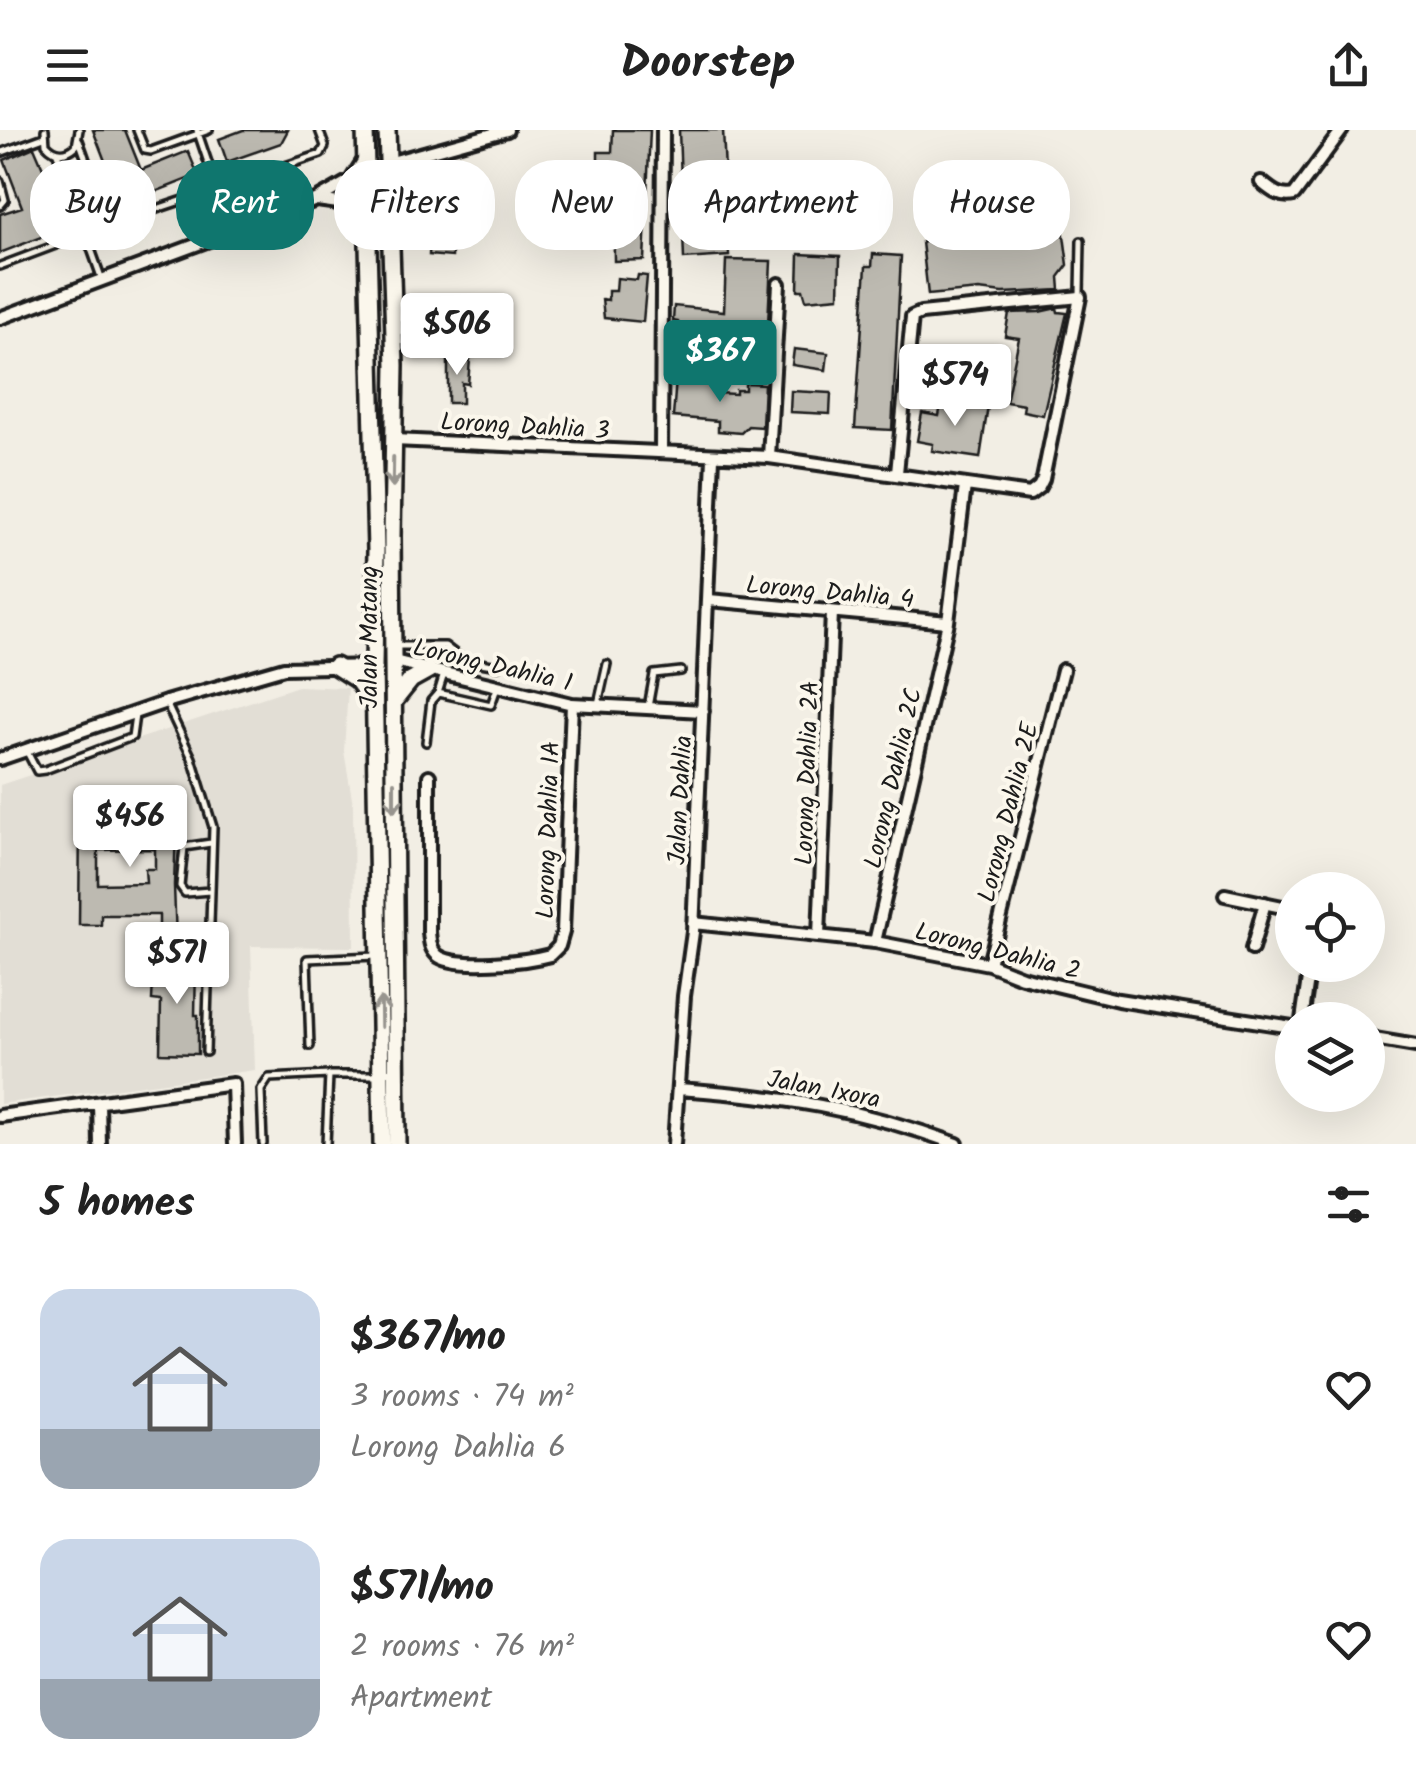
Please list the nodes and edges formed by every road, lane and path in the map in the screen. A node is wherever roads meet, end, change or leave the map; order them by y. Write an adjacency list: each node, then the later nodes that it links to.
1 (79, 130): 12 (lane)
2 (137, 130): 11 (lane)
3 (209, 130): 11 (lane)
4 (319, 130): 19 (lane)
5 (365, 130): 15 (main road, Jalan Matang)
6 (387, 130): 21 (main road, Jalan Matang)
7 (507, 130): 22 (street)
8 (663, 130): 39 (street)
9 (1342, 130): 24 (street)
10 (44, 132): 13 (lane); 14 (lane)
11 (197, 132): 18 (lane)
12 (79, 140): 13 (lane); 17 (lane)
13 (57, 152): 16 (lane)
14 (0, 153)
15 (366, 157): 20 (main road, Jalan Matang); 25 (street)
16 (60, 160)
17 (86, 160)
18 (207, 160)
19 (302, 160)
20 (366, 160)
21 (388, 160)
22 (402, 160)
23 (0, 181): 27 (lane)
24 (1261, 182)
25 (316, 200): 26 (street); 34 (street)
26 (334, 203)
27 (0, 206)
28 (1081, 241): 36 (lane)
29 (43, 250): 33 (lane)
30 (92, 250): 34 (lane)
31 (369, 250): 50 (main road, Jalan Matang)
32 (390, 250): 38 (main road, Jalan Matang)
33 (0, 266)
34 (102, 280): 37 (street)
35 (779, 284): 41 (street)
36 (1080, 297): 42 (street); 43 (street, Lorong Dahlia 3)
37 (0, 318)
38 (394, 440): 39 (street, Lorong Dahlia 3); 47 (main road, Jalan Matang, one-way to 47)
39 (661, 451): 40 (street, Lorong Dahlia 3)
40 (713, 456): 41 (street, Lorong Dahlia 3); 44 (street, Jalan Dahlia)
41 (769, 458): 42 (street, Lorong Dahlia 3)
42 (897, 473): 43 (street, Lorong Dahlia 3)
43 (965, 486): 46 (street, Lorong Dahlia 2C)
44 (709, 600): 45 (street, Lorong Dahlia 4); 63 (street, Jalan Dahlia)
45 (832, 612): 46 (street, Lorong Dahlia 4); 75 (street, Lorong Dahlia 2A)
46 (948, 622): 76 (street, Lorong Dahlia 2C)
47 (394, 646): 50 (main road); 51 (lane); 54 (street, Lorong Dahlia 1); 58 (main road, Jalan Matang)
48 (607, 664): 60 (lane)
49 (335, 666): 50 (street); 57 (street); 61 (main road)
50 (374, 666): 61 (main road, Jalan Matang)
51 (498, 666)
52 (1063, 670): 79 (street, Lorong Dahlia 2E)
53 (681, 671): 62 (lane)
54 (436, 672): 55 (street, Lorong Dahlia 1); 56 (lane); 58 (main road)
55 (497, 686): 56 (lane); 59 (street, Lorong Dahlia 1)
56 (438, 692): 65 (lane)
57 (166, 702): 64 (street); 69 (lane)
58 (394, 703): 95 (main road, Jalan Matang, one-way to 95)
59 (572, 704): 60 (street, Lorong Dahlia 1); 68 (street, Lorong Dahlia 1A)
60 (598, 704): 62 (street, Lorong Dahlia 1)
61 (375, 707): 78 (main road, Jalan Matang)
62 (648, 708): 63 (street, Lorong Dahlia 1)
63 (703, 711): 74 (street, Jalan Dahlia)
64 (135, 712): 66 (street); 66 (lane)
65 (426, 742)
66 (26, 750): 67 (street)
67 (0, 759)
68 (430, 776)
69 (210, 843): 70 (lane); 70 (lane)
70 (210, 891): 84 (lane)
71 (1225, 896): 72 (street)
72 (1265, 903): 73 (street); 77 (street)
73 (1275, 905)
74 (694, 924): 75 (street, Lorong Dahlia 2); 87 (street, Jalan Dahlia)
75 (819, 936): 76 (street, Lorong Dahlia 2)
76 (876, 942): 79 (street, Lorong Dahlia 2)
77 (1252, 949)
78 (380, 956): 82 (lane); 86 (main road, Jalan Matang, one-way to 78)
79 (989, 964): 80 (street, Lorong Dahlia 2)
80 (1275, 1023)
81 (1385, 1041): 83 (street)
82 (310, 1046)
83 (1416, 1046)
84 (206, 1052)
85 (329, 1075): 86 (lane); 92 (lane); 93 (lane)
86 (382, 1075): 94 (main road, Jalan Matang)
87 (679, 1089): 96 (street, Jalan Dahlia); 97 (street, Jalan Ixora)
88 (99, 1103): 89 (street); 90 (street); 91 (street)
89 (0, 1116)
90 (100, 1144)
91 (235, 1144)
92 (263, 1144)
93 (326, 1144)
94 (382, 1144)
95 (397, 1144)
96 (674, 1144)
97 (957, 1144)

